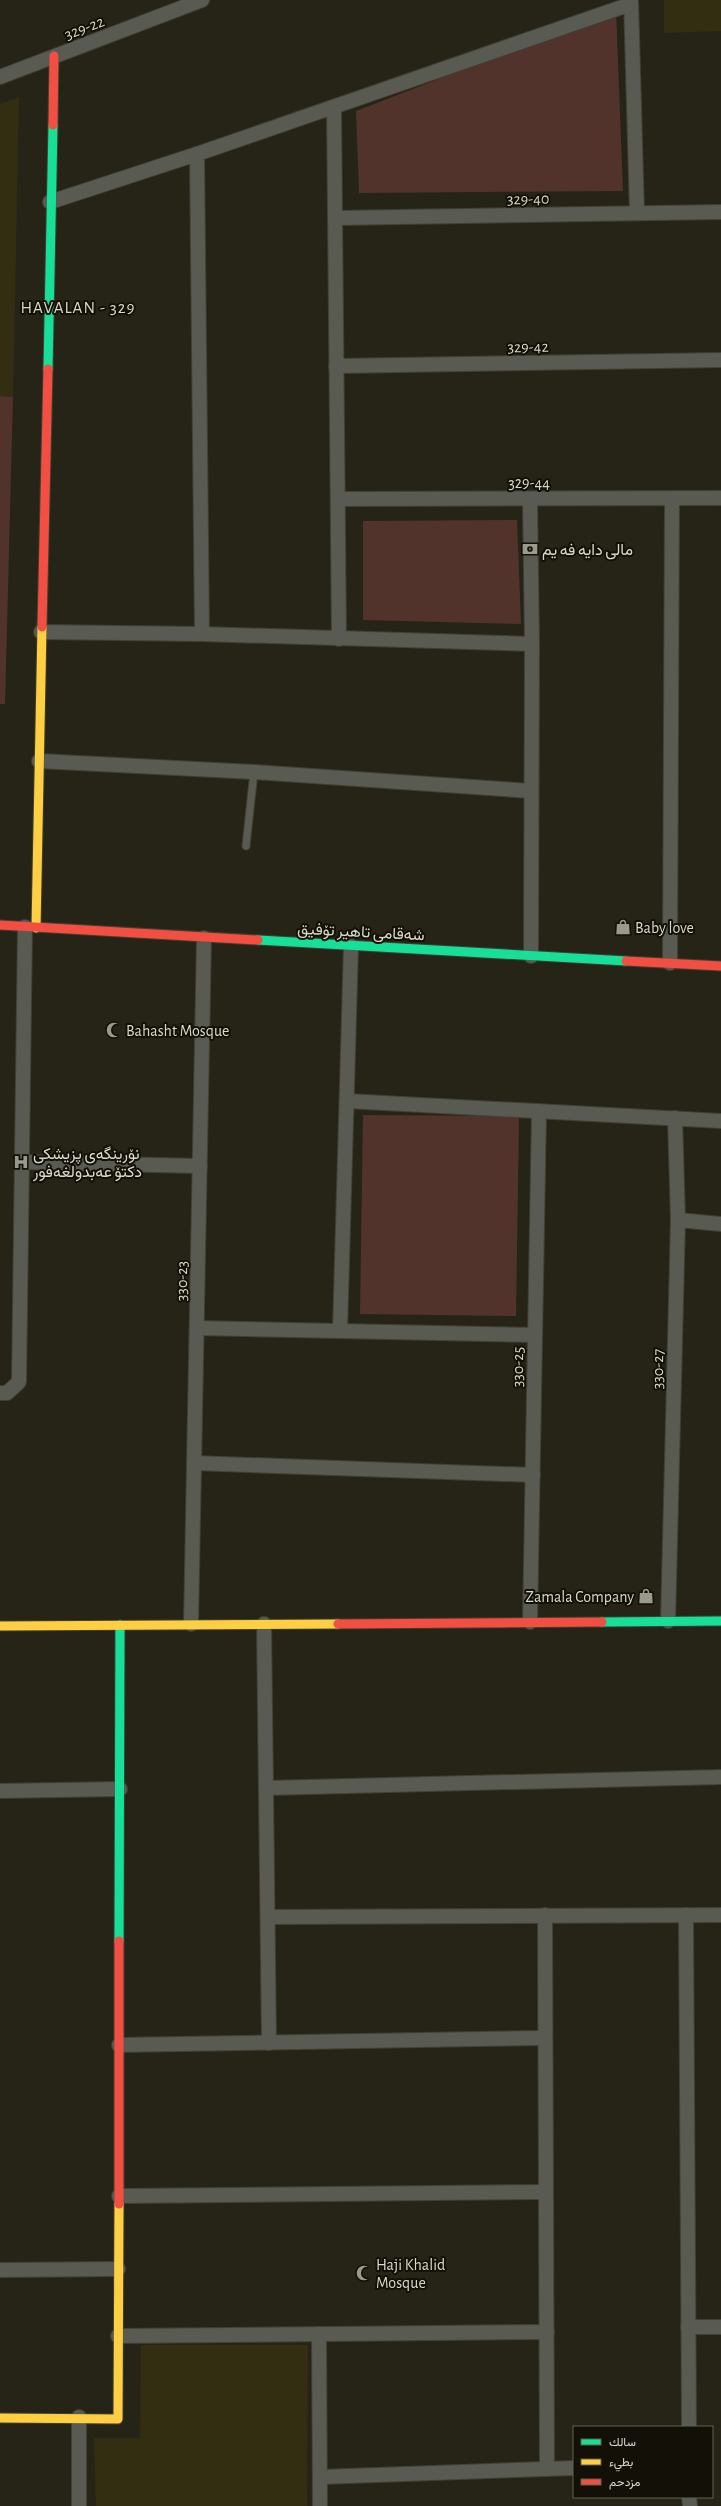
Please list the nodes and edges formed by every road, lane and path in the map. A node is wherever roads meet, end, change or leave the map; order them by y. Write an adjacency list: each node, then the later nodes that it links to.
1 (202, 0): 3 (street, 329-22)
2 (631, 2): 5 (street); 9 (street)
3 (54, 56): 4 (street, 329-22); 7 (street)
4 (0, 77)
5 (334, 107): 6 (street); 10 (street)
6 (197, 154): 7 (street); 18 (street)
7 (50, 202): 17 (street)
8 (721, 212): 9 (street, 329-40)
9 (637, 213): 10 (street, 329-40)
10 (335, 218): 12 (street)
11 (721, 360): 12 (street, 329-42)
12 (336, 366): 15 (street)
13 (672, 498): 14 (street, 329-44); 16 (street, 329-44); 30 (street)
14 (721, 498)
15 (338, 499): 16 (street, 329-44); 19 (street)
16 (530, 499): 20 (street)
17 (42, 632): 18 (street); 21 (street)
18 (202, 634): 19 (street)
19 (339, 639): 20 (street)
20 (532, 644): 23 (street)
21 (39, 762): 22 (street); 26 (street)
22 (254, 772): 23 (street); 24 (lane)
23 (531, 791): 29 (street)
24 (246, 846)
25 (0, 925): 26 (street, شەقامی تاهیر تۆفیق)
26 (30, 927): 27 (street, شەقامی تاهیر تۆفیق); 36 (street)
27 (204, 938): 28 (street, شەقامی تاهیر تۆفیق); 37 (street, 330-23)
28 (351, 946): 29 (street, شەقامی تاهیر تۆفیق); 32 (street)
29 (531, 956): 30 (street, شەقامی تاهیر تۆفیق)
30 (670, 963): 31 (street, شەقامی تاهیر تۆفیق)
31 (721, 966)
32 (347, 1101): 33 (street); 41 (street)
33 (539, 1112): 34 (street); 42 (street, 330-25)
34 (675, 1118): 35 (street); 38 (street, 330-27)
35 (721, 1120)
36 (21, 1162): 37 (street); 43 (street)
37 (200, 1166): 40 (street, 330-23)
38 (678, 1220): 39 (street); 46 (street, 330-27)
39 (721, 1224)
40 (197, 1328): 41 (street); 44 (street, 330-23)
41 (340, 1331): 42 (street)
42 (535, 1335): 45 (street, 330-25)
43 (0, 1393)
44 (194, 1463): 45 (street); 49 (street, 330-23)
45 (533, 1475): 48 (street, 330-25)
46 (668, 1621): 47 (street); 48 (street)
47 (721, 1621)
48 (530, 1622): 50 (street)
49 (191, 1624): 50 (street); 51 (street)
50 (264, 1624): 54 (street)
51 (120, 1625): 52 (street); 55 (street)
52 (0, 1626)
53 (721, 1777): 54 (street)
54 (266, 1788): 60 (street)
55 (120, 1789): 56 (street); 63 (street)
56 (0, 1791)
57 (545, 1915): 58 (street); 60 (street); 61 (street)
58 (686, 1915): 59 (street); 68 (street)
59 (721, 1915)
60 (268, 1917): 62 (street)
61 (544, 2038): 62 (street); 64 (street)
62 (269, 2043): 63 (street)
63 (119, 2045): 65 (street)
64 (546, 2192): 65 (street); 70 (street)
65 (119, 2196): 66 (street)
66 (118, 2269): 67 (street); 72 (street)
67 (0, 2270)
68 (688, 2327): 69 (street); 75 (street)
69 (721, 2327)
70 (547, 2332): 71 (street); 77 (street)
71 (319, 2334): 72 (street); 78 (street)
72 (118, 2336): 73 (street)
73 (79, 2417): 74 (street); 79 (street)
74 (0, 2418)
75 (689, 2426)
76 (573, 2468): 77 (street)
77 (547, 2469): 78 (street)
78 (320, 2477): 80 (street)
79 (79, 2506)
80 (320, 2506)

